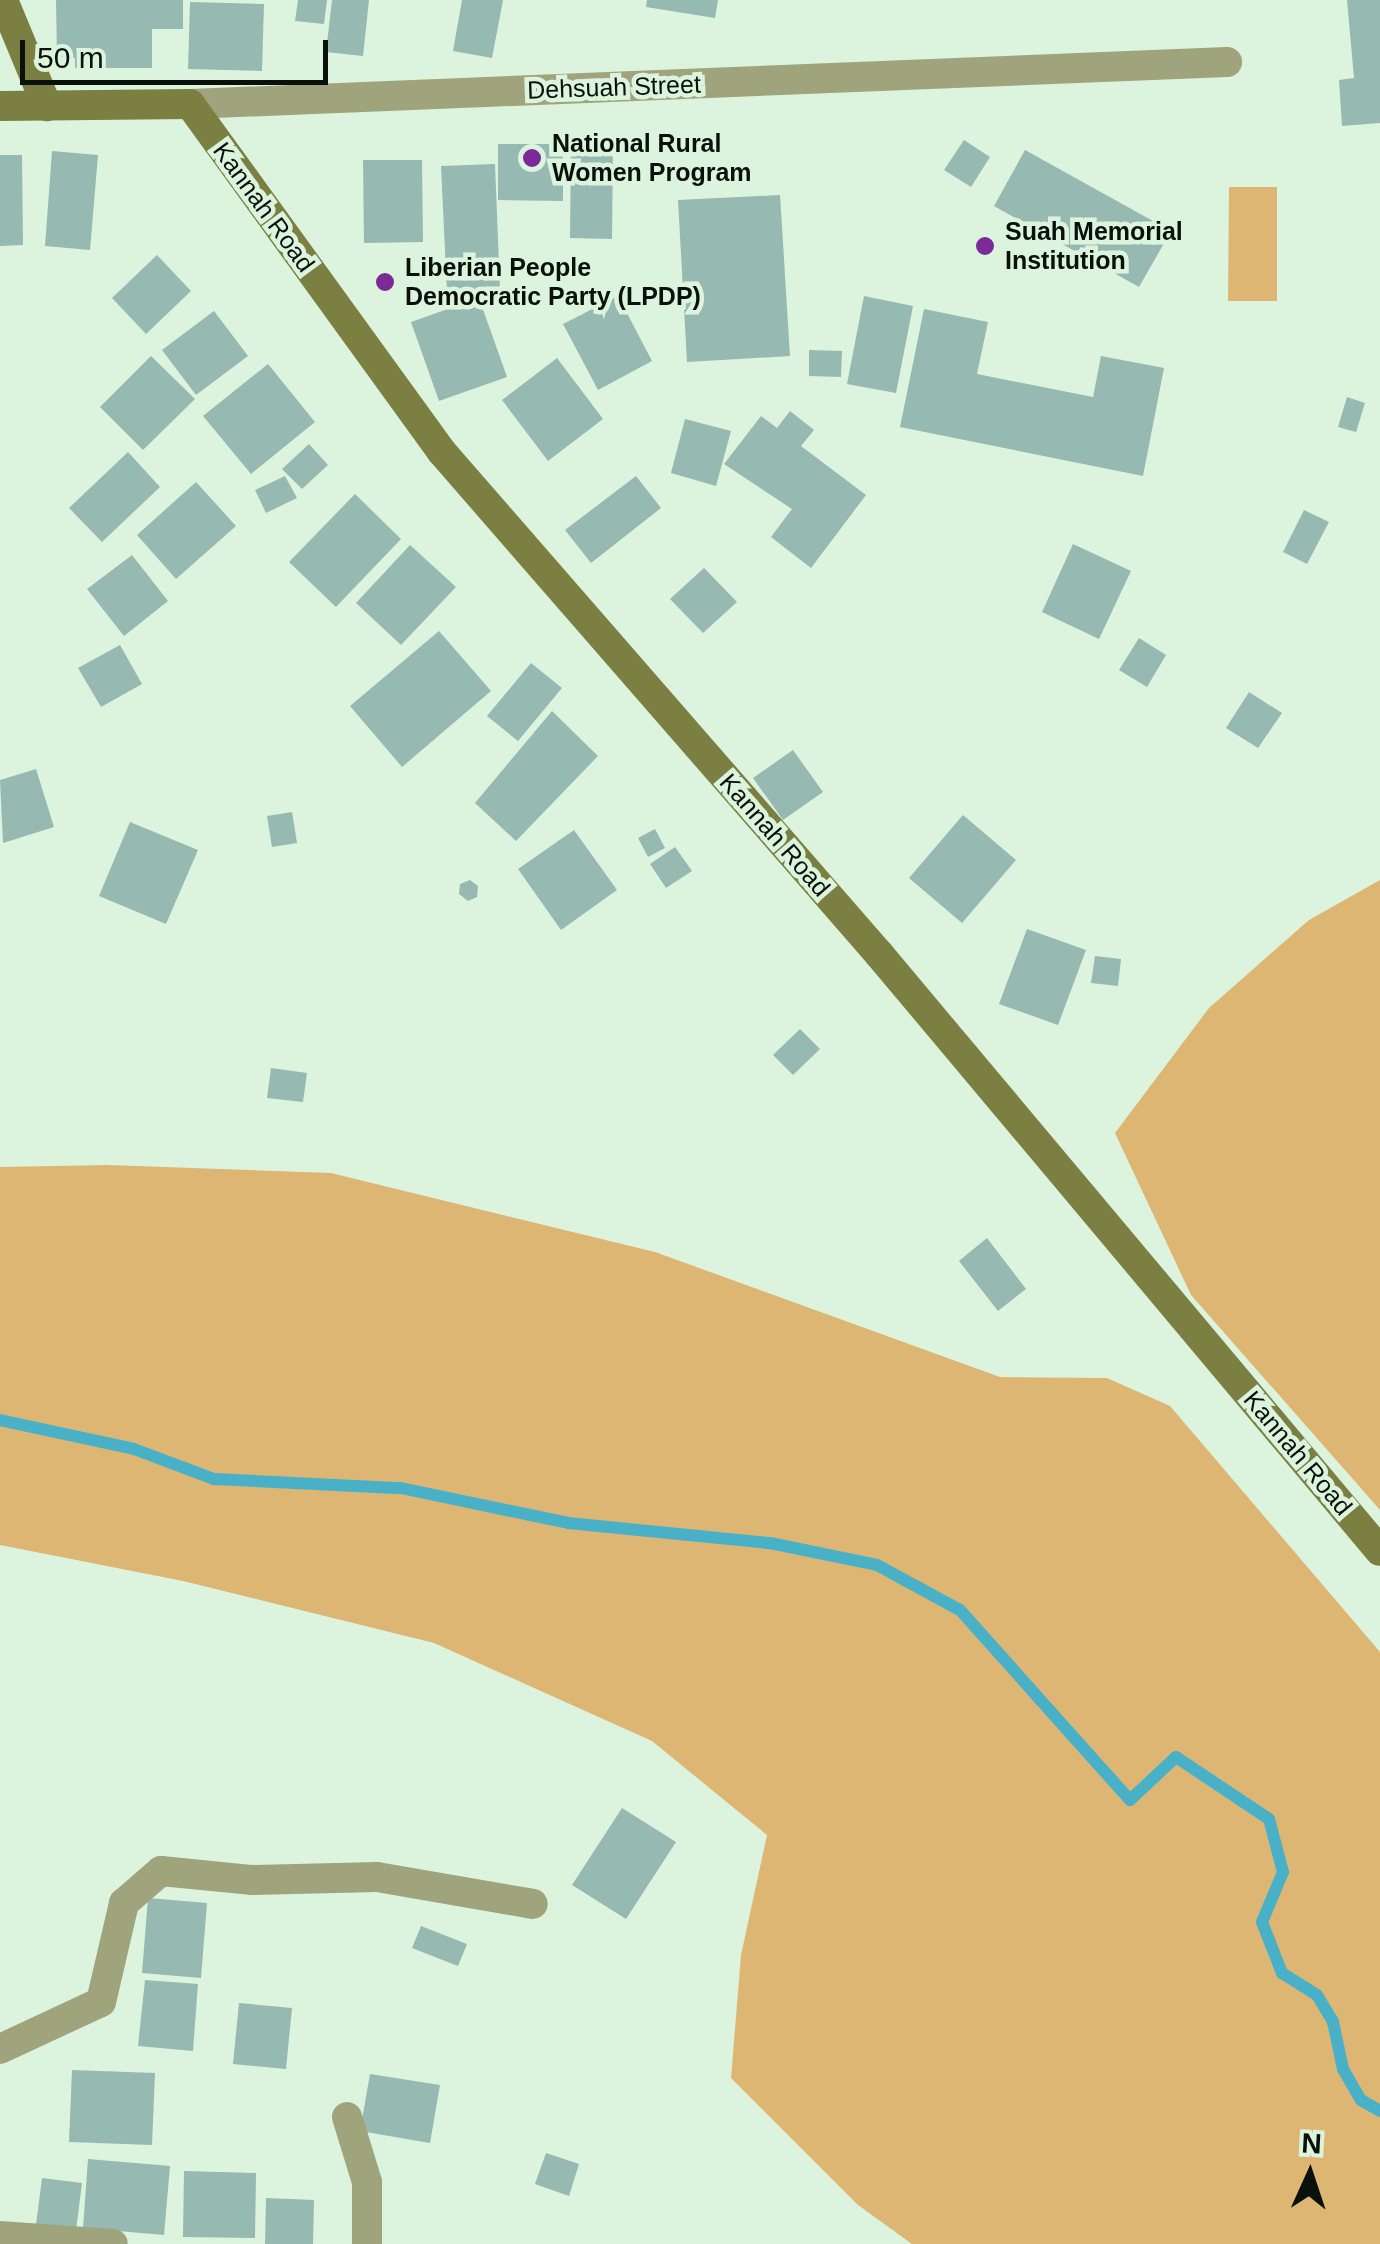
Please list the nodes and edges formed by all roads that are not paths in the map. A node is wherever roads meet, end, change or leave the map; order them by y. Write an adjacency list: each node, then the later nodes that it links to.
1 (3, 0): 5 (street)
2 (1227, 62): 3 (street, Dehsuah Street)
3 (190, 104): 5 (street, Dehsuah Street); 6 (street, Kannah Road)
4 (0, 106): 5 (street, Dehsuah Street)
5 (47, 106)
6 (1380, 1551)
7 (533, 1904): 8 (street)
8 (0, 2049)
9 (347, 2116): 12 (street)
10 (0, 2236): 11 (street)
11 (113, 2244)
12 (367, 2244)

